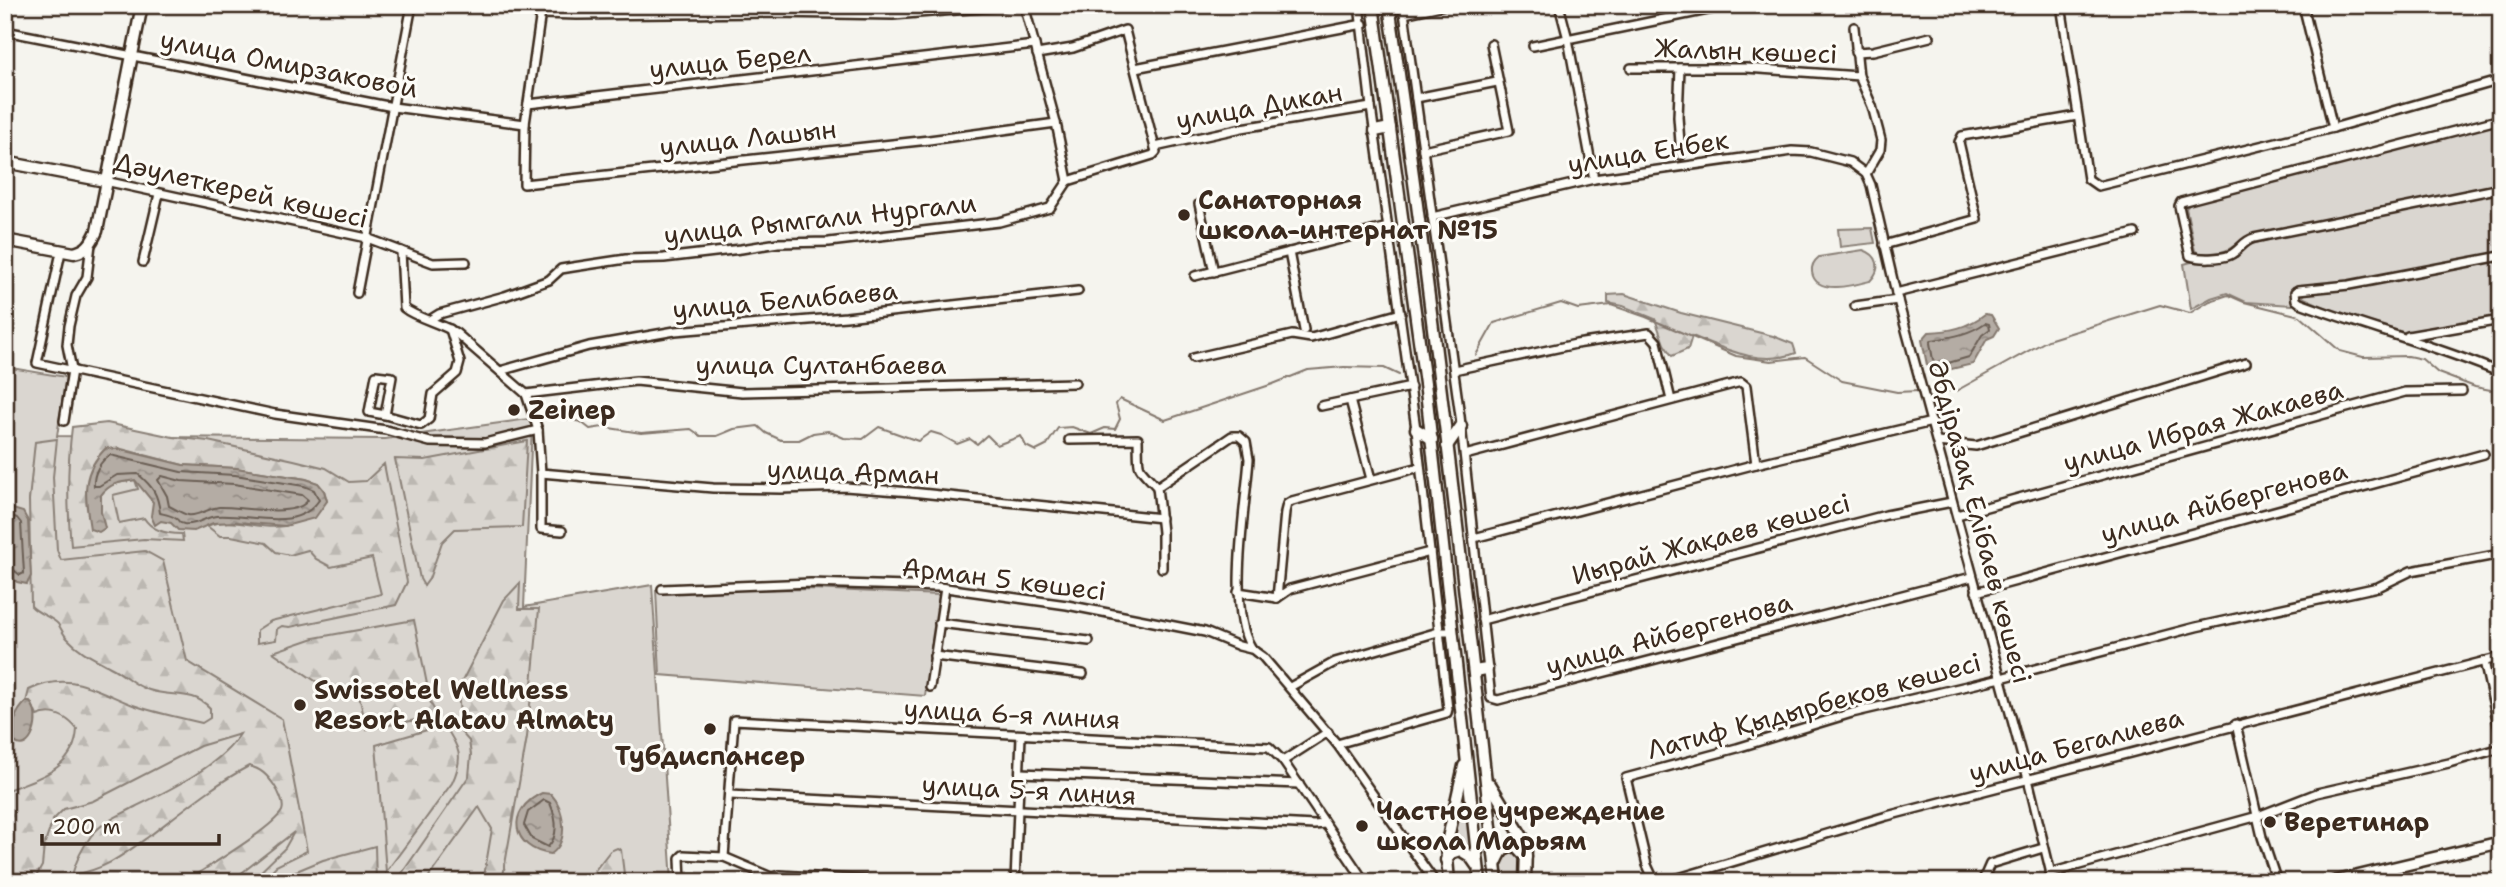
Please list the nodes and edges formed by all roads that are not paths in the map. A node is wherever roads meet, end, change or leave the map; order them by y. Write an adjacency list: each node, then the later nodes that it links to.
1 (142, 5): 29 (main road)
2 (412, 5): 38 (street)
3 (499, 5): 16 (street)
4 (578, 5): 19 (street)
5 (810, 5): 17 (street)
6 (1022, 5): 17 (street); 27 (street)
7 (1359, 5): 20 (street)
8 (1373, 5): 46 (main road)
9 (1389, 5): 45 (main road)
10 (1403, 5): 18 (street)
11 (1445, 5): 18 (street)
12 (1559, 5): 24 (street)
13 (1732, 5): 24 (street)
14 (2061, 5): 40 (street)
15 (2303, 5): 47 (street)
16 (543, 11): 19 (street); 37 (street)
17 (811, 14): 19 (street)
18 (1404, 14): 36 (street)
19 (576, 15)
20 (1363, 24): 30 (street); 39 (street)
21 (1854, 27): 28 (street)
22 (5, 31): 29 (street, улица Омирзаковой)
23 (1930, 37): 28 (street)
24 (1568, 39): 26 (street); 54 (street)
25 (1491, 44): 35 (street)
26 (1533, 46)
27 (1036, 50): 30 (street, улица Дикан); 37 (street, улица Берел); 42 (street)
28 (1855, 52): 33 (street)
29 (132, 55): 38 (street, улица Омирзаковой); 55 (main road)
30 (1135, 68): 49 (street, улица Дикан)
31 (1631, 68): 32 (street, Жалын көшесі)
32 (1680, 68): 33 (street, Жалын көшесі); 51 (street)
33 (1859, 76): 53 (street)
34 (2501, 80): 47 (street)
35 (1497, 82): 36 (street); 50 (street)
36 (1416, 98): 44 (street)
37 (528, 104): 43 (street, улица Лашын)
38 (393, 107): 43 (street, улица Омирзаковой); 63 (street)
39 (1371, 107): 48 (street); 49 (street, улица Дикан)
40 (2077, 116): 47 (street); 66 (street)
41 (2501, 119): 57 (street)
42 (1056, 123): 43 (street, улица Лашын); 56 (street)
43 (526, 124)
44 (1420, 125): 45 (main road); 50 (street)
45 (1407, 127): 107 (main road)
46 (1390, 128): 48 (main road); 104 (main road)
47 (2333, 128)
48 (1375, 131): 61 (street)
49 (1155, 147): 56 (street, улица Дикан)
50 (1423, 150): 60 (street)
51 (1681, 155)
52 (5, 162): 55 (main road, Дәулеткерей көшесі)
53 (1866, 174): 54 (street, улица Енбек); 66 (street, Әбдіразақ Елібаев көшесі)
54 (1594, 179): 60 (street, улица Енбек)
55 (105, 181): 58 (street, Дәулеткерей көшесі); 65 (main road)
56 (1068, 181): 80 (street, улица Рымгали Нургали)
57 (2501, 188)
58 (159, 194): 63 (street, Дәулеткерей көшесі); 71 (street)
59 (1199, 204): 73 (street)
60 (1432, 217): 88 (street)
61 (1388, 227): 69 (street); 79 (street)
62 (2135, 233): 77 (street)
63 (367, 238): 68 (street, Дәулеткерей көшесі); 76 (street)
64 (5, 240): 67 (main road)
65 (91, 244): 67 (main road); 87 (street)
66 (1884, 245): 77 (street, Әбдіразақ Елібаев көшесі)
67 (61, 251): 87 (street)
68 (401, 251): 72 (street, Дәулеткерей көшесі); 80 (street)
69 (1288, 252): 73 (street); 83 (street)
70 (2501, 256): 84 (street)
71 (143, 262)
72 (466, 262)
73 (1214, 272): 74 (street)
74 (1195, 276)
75 (1078, 290): 89 (street, улица Белибаева)
76 (357, 293)
77 (1897, 296): 78 (street); 100 (street, Әбдіразақ Елібаев көшесі)
78 (1855, 306)
79 (1401, 313): 85 (street); 92 (street)
80 (431, 319): 82 (street)
81 (2501, 320): 84 (street)
82 (450, 328): 89 (street); 98 (street)
83 (1304, 330)
84 (2406, 337): 90 (street)
85 (1193, 358)
86 (2246, 363): 106 (street)
87 (72, 370): 99 (street); 103 (street)
88 (1454, 370): 96 (street); 101 (street)
89 (500, 372): 94 (street)
90 (2501, 373)
91 (1074, 383): 94 (street, улица Султанбаева)
92 (1410, 387): 95 (street); 102 (street)
93 (2462, 391): 116 (street, улица Ибрая Жакаева)
94 (526, 394): 103 (street)
95 (1350, 400): 97 (street); 113 (street)
96 (1671, 400): 109 (street); 110 (street)
97 (1321, 406)
98 (385, 415): 98 (street)
99 (64, 421)
100 (1932, 422): 106 (street, Әбдіразақ Елібаев көшесі); 110 (street)
101 (1461, 426): 107 (main road); 109 (street)
102 (1416, 429): 104 (main road); 111 (street)
103 (538, 430): 112 (street)
104 (1432, 439): 132 (main road)
105 (1069, 440): 114 (street)
106 (1937, 442): 115 (street, Әбдіразақ Елібаев көшесі)
107 (1447, 446): 135 (main road)
108 (2484, 454): 127 (street, улица Айбергенова)
109 (1465, 455): 119 (street)
110 (1756, 464): 119 (street)
111 (1420, 467): 113 (street); 120 (street)
112 (542, 473): 117 (street, улица Арман); 118 (street)
113 (1371, 479): 128 (street)
114 (1157, 487): 117 (street); 126 (street)
115 (1952, 502): 116 (street, Әбдіразақ Елібаев көшесі); 129 (street, Иырай Жақаев көшесі)
116 (1957, 515): 123 (street, Әбдіразақ Елібаев көшесі)
117 (1161, 518): 122 (street)
118 (562, 531)
119 (1474, 538): 129 (street)
120 (1430, 552): 128 (street); 131 (street)
121 (2501, 554): 144 (street, Латиф Қыдырбеков көшесі)
122 (1162, 568)
123 (1972, 577): 127 (street, Әбдіразақ Елібаев көшесі); 140 (street, улица Айбергенова)
124 (945, 588): 125 (street, Арман 5 көшесі); 130 (street); 134 (street, Арман 5 көшесі)
125 (662, 589)
126 (1238, 592): 128 (street); 134 (street)
127 (1976, 592): 144 (street, Әбдіразақ Елібаев көшесі)
128 (1277, 598)
129 (1482, 620): 140 (street)
130 (939, 623): 133 (street); 137 (street)
131 (1438, 632): 132 (street); 142 (street); 146 (street)
132 (1451, 632): 136 (main road)
133 (1089, 641)
134 (1251, 649): 146 (street)
135 (1472, 650): 136 (main road); 141 (main road)
136 (1454, 653): 142 (main road)
137 (934, 656): 143 (street); 145 (street)
138 (2501, 657): 139 (street, улица Бегалиева)
139 (2484, 661): 147 (street, улица Бегалиева); 150 (street)
140 (1487, 669): 141 (main road)
141 (1474, 671): 155 (main road)
142 (1451, 673): 151 (street); 153 (main road)
143 (1083, 674)
144 (2001, 678): 157 (street, Әбдіразақ Елібаев көшесі); 181 (street, Латиф Қыдырбеков көшесі)
145 (930, 687)
146 (1290, 687): 148 (street)
147 (2236, 724): 157 (street, улица Бегалиева); 161 (street)
148 (1328, 732): 151 (street); 154 (street)
149 (1021, 736): 154 (street, улица 6-я линия); 156 (street); 159 (street, улица 6-я линия)
150 (2501, 738)
151 (1337, 744): 176 (street)
152 (2501, 748): 161 (street)
153 (1466, 750): 167 (main road); 169 (main road)
154 (1283, 761): 158 (street)
155 (1486, 772): 166 (main road); 168 (main road)
156 (1020, 773): 158 (street); 160 (street)
157 (2028, 779): 164 (street, Әбдіразақ Елібаев көшесі); 182 (street, улица Бегалиева)
158 (1299, 784): 162 (street)
159 (730, 794): 160 (street, улица 5-я линия); 165 (street)
160 (1018, 810): 162 (street, улица 5-я линия); 174 (street)
161 (2258, 816): 170 (street); 185 (street)
162 (1325, 824): 175 (street)
163 (2501, 842): 186 (main road)
164 (2043, 848): 170 (street, Әбдіразақ Елібаев көшесі); 183 (street)
165 (724, 857): 171 (street); 172 (street)
166 (1526, 857): 168 (main road); 180 (main road)
167 (1447, 860): 169 (main road); 177 (main road)
168 (1495, 863): 179 (main road)
169 (1478, 867): 178 (main road)
170 (2050, 873): 184 (street, Әбдіразақ Елібаев көшесі)
171 (772, 880): 173 (street)
172 (681, 882)
173 (904, 882)
174 (1015, 882)
175 (1365, 882)
176 (1435, 882)
177 (1449, 882)
178 (1480, 882)
179 (1497, 882)
180 (1525, 882)
181 (1655, 882)
182 (1665, 882)
183 (1978, 882)
184 (2053, 882)
185 (2277, 882)
186 (2333, 882)

